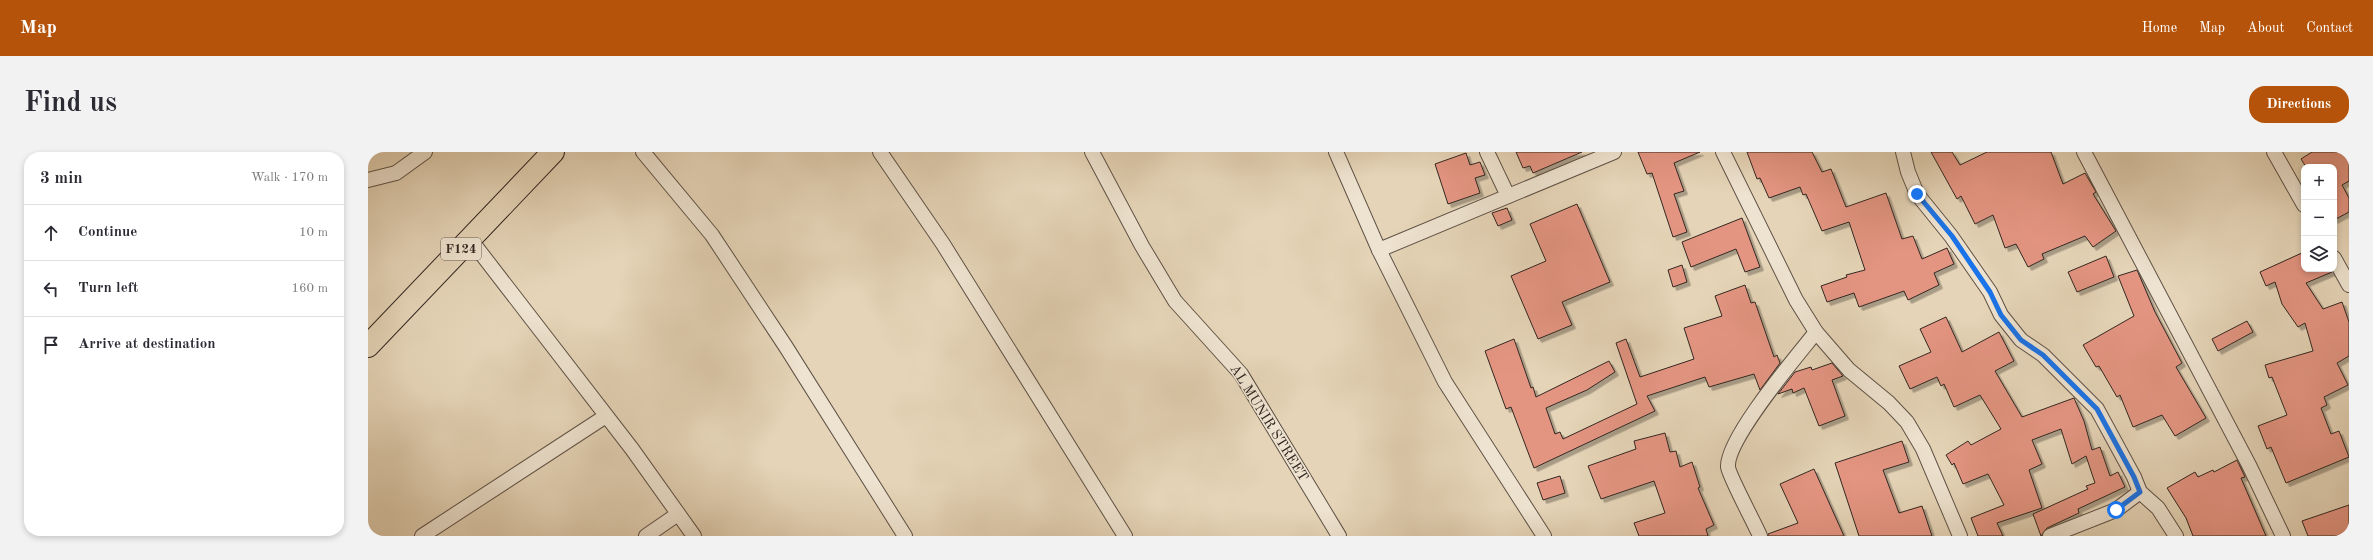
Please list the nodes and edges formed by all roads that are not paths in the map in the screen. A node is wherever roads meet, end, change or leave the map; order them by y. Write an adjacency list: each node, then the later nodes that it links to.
1 (425, 152): 13 (street)
2 (553, 152): 16 (main road, F124)
3 (643, 152): 28 (street)
4 (880, 152): 29 (street)
5 (1092, 152): 30 (street, AL MUNIR STREET)
6 (1336, 152): 17 (street)
7 (1487, 152): 14 (street)
8 (1614, 152): 14 (street)
9 (1723, 152): 20 (street)
10 (1903, 152): 23 (street)
11 (2084, 152): 36 (street)
12 (2274, 152): 15 (street)
13 (368, 180)
14 (1508, 196): 17 (street)
15 (2301, 200)
16 (470, 239): 21 (main road, F124); 22 (street)
17 (1379, 250): 31 (street)
18 (2337, 263): 19 (street)
19 (2349, 285)
20 (1816, 332): 32 (street); 33 (street)
21 (368, 346)
22 (606, 416): 24 (street); 25 (street)
23 (2140, 492): 34 (street); 35 (street)
24 (678, 514): 26 (street); 27 (street)
25 (422, 536)
26 (646, 536)
27 (694, 536)
28 (905, 536)
29 (1124, 536)
30 (1339, 536)
31 (1544, 536)
32 (1760, 536)
33 (1960, 536)
34 (2050, 536)
35 (2176, 536)
36 (2283, 536)

